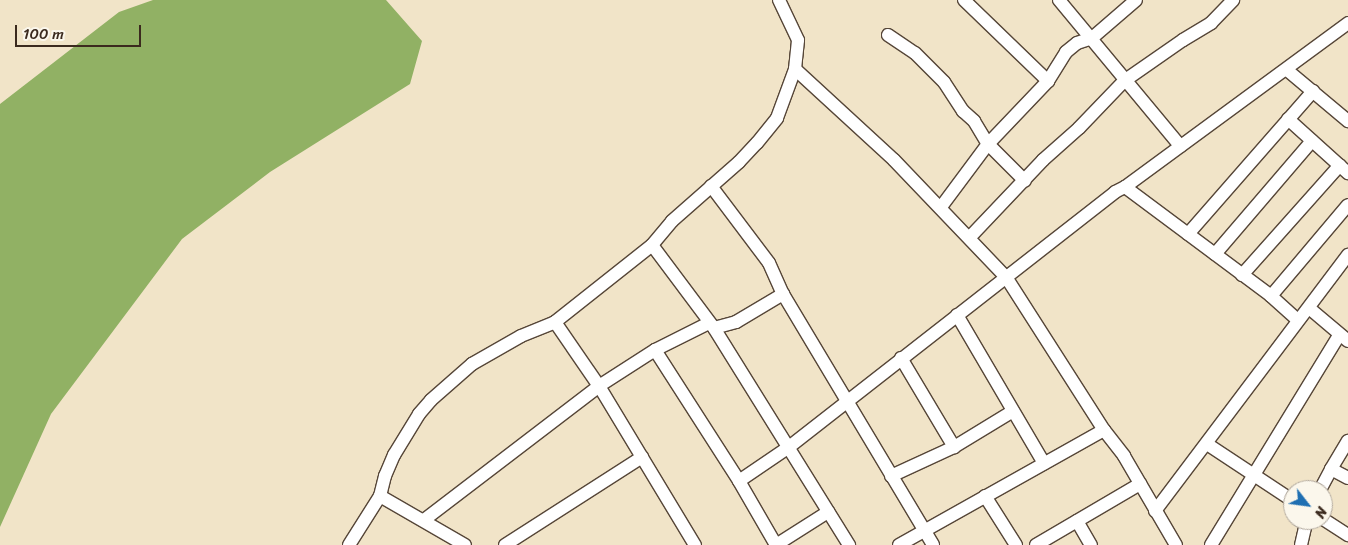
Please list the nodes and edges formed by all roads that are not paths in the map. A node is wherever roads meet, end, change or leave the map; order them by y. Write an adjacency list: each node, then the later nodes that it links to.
1 (779, 0): 9 (street)
2 (964, 0): 12 (street)
3 (1059, 0): 8 (street)
4 (1134, 0): 8 (street)
5 (1233, 0): 11 (street)
6 (1348, 23): 10 (street)
7 (888, 35): 17 (street)
8 (1092, 38): 11 (street); 12 (street)
9 (796, 69): 21 (street); 24 (street)
10 (1287, 70): 13 (street); 18 (street)
11 (1124, 80): 18 (street); 20 (street)
12 (1048, 81): 17 (street)
13 (1313, 91): 14 (street); 15 (street)
14 (1288, 119): 16 (street); 25 (street)
15 (1348, 121)
16 (1312, 141): 19 (street); 28 (street)
17 (988, 144): 20 (street); 24 (street)
18 (1180, 146): 22 (street)
19 (1344, 169): 30 (street)
20 (1025, 181): 26 (street)
21 (711, 186): 27 (street); 32 (street)
22 (1125, 187): 25 (street); 31 (street)
23 (1348, 205): 33 (street)
24 (941, 207): 26 (street)
25 (1188, 234): 28 (street)
26 (970, 237): 31 (street)
27 (652, 245): 37 (street); 38 (street)
28 (1215, 254): 30 (street)
29 (1348, 255): 34 (street)
30 (1242, 275): 33 (street)
31 (1006, 277): 35 (street); 45 (street)
32 (783, 294): 38 (street); 43 (street)
33 (1271, 296): 36 (street)
34 (1309, 308): 36 (street); 39 (street)
35 (956, 315): 41 (street); 44 (street)
36 (1298, 320): 47 (street)
37 (555, 322): 42 (street); 60 (street)
38 (711, 326): 40 (street); 48 (street)
39 (1343, 338): 54 (street)
40 (655, 350): 42 (street); 57 (street)
41 (900, 358): 43 (street); 49 (street)
42 (599, 386): 50 (street); 64 (street)
43 (846, 401): 48 (street); 53 (street)
44 (1013, 411): 49 (street); 51 (street)
45 (1104, 430): 51 (street); 58 (street)
46 (1348, 441): 52 (street)
47 (1207, 444): 54 (street); 62 (street)
48 (789, 447): 57 (street); 63 (street)
49 (954, 447): 53 (street)
50 (642, 457): 72 (street); 73 (street)
51 (1044, 463): 61 (street)
52 (1331, 469): 55 (street); 56 (street)
53 (891, 476): 68 (street)
54 (1252, 476): 59 (street); 82 (street)
55 (1348, 478)
56 (1325, 480)
57 (738, 481): 74 (street)
58 (1140, 484): 62 (street); 65 (street)
59 (1283, 495)
60 (380, 496): 64 (street); 70 (street)
61 (985, 496): 68 (street); 78 (street)
62 (1155, 511): 81 (street)
63 (828, 512): 74 (street); 75 (street)
64 (424, 520): 71 (street)
65 (1076, 521): 79 (street); 80 (street)
66 (1333, 525): 69 (street)
67 (1305, 530): 83 (street)
68 (924, 531): 76 (street); 77 (street)
69 (1348, 535)
70 (349, 545)
71 (465, 545)
72 (505, 545)
73 (695, 545)
74 (776, 545)
75 (850, 545)
76 (899, 545)
77 (933, 545)
78 (1016, 545)
79 (1036, 545)
80 (1091, 545)
81 (1176, 545)
82 (1211, 545)
83 (1301, 545)

